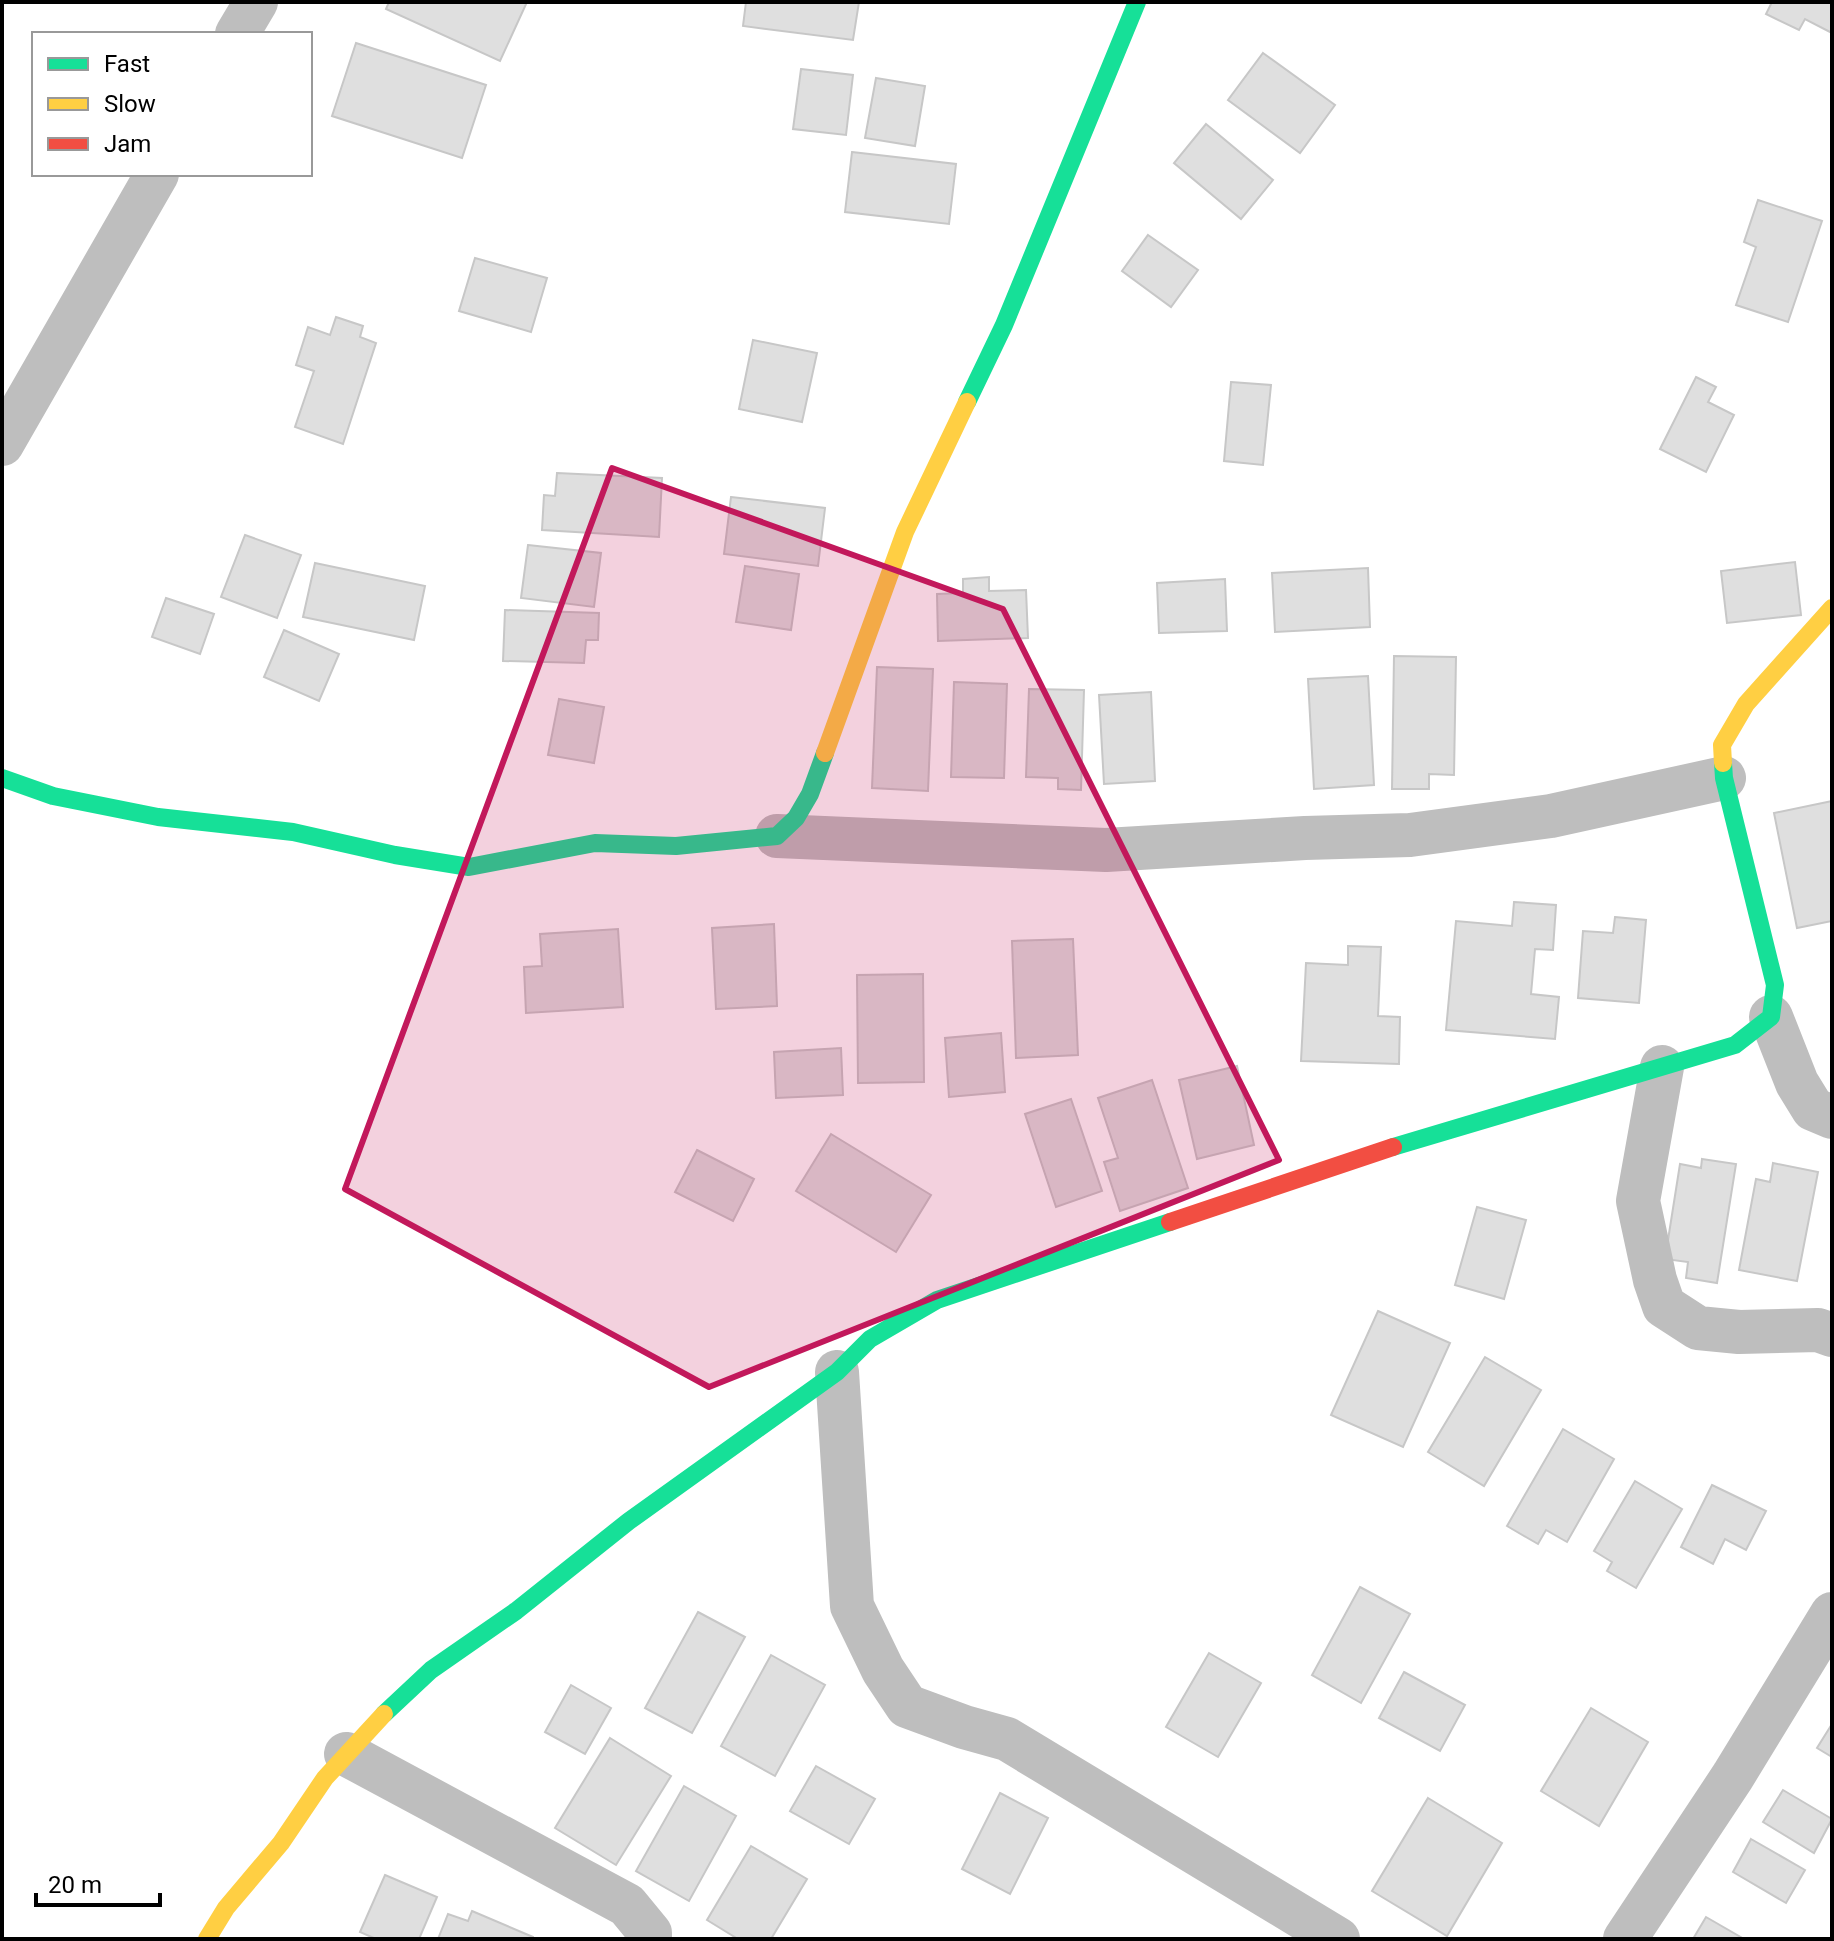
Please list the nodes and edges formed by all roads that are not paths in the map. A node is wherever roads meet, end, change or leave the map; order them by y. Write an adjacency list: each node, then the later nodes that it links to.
1 (256, 2): 3 (street)
2 (1137, 2): 9 (street)
3 (238, 32)
4 (156, 176): 5 (street)
5 (2, 444)
6 (1832, 608): 8 (street)
7 (2, 778): 9 (street)
8 (1724, 778): 9 (street); 10 (street)
9 (777, 836)
10 (1771, 1017): 11 (street); 12 (street)
11 (1662, 1067): 13 (street); 14 (street)
12 (1832, 1117)
13 (1832, 1335)
14 (837, 1372): 16 (street); 19 (street)
15 (1832, 1614): 20 (street)
16 (346, 1754): 17 (street); 18 (street)
17 (207, 1939)
18 (650, 1939)
19 (1338, 1939)
20 (1625, 1939)

